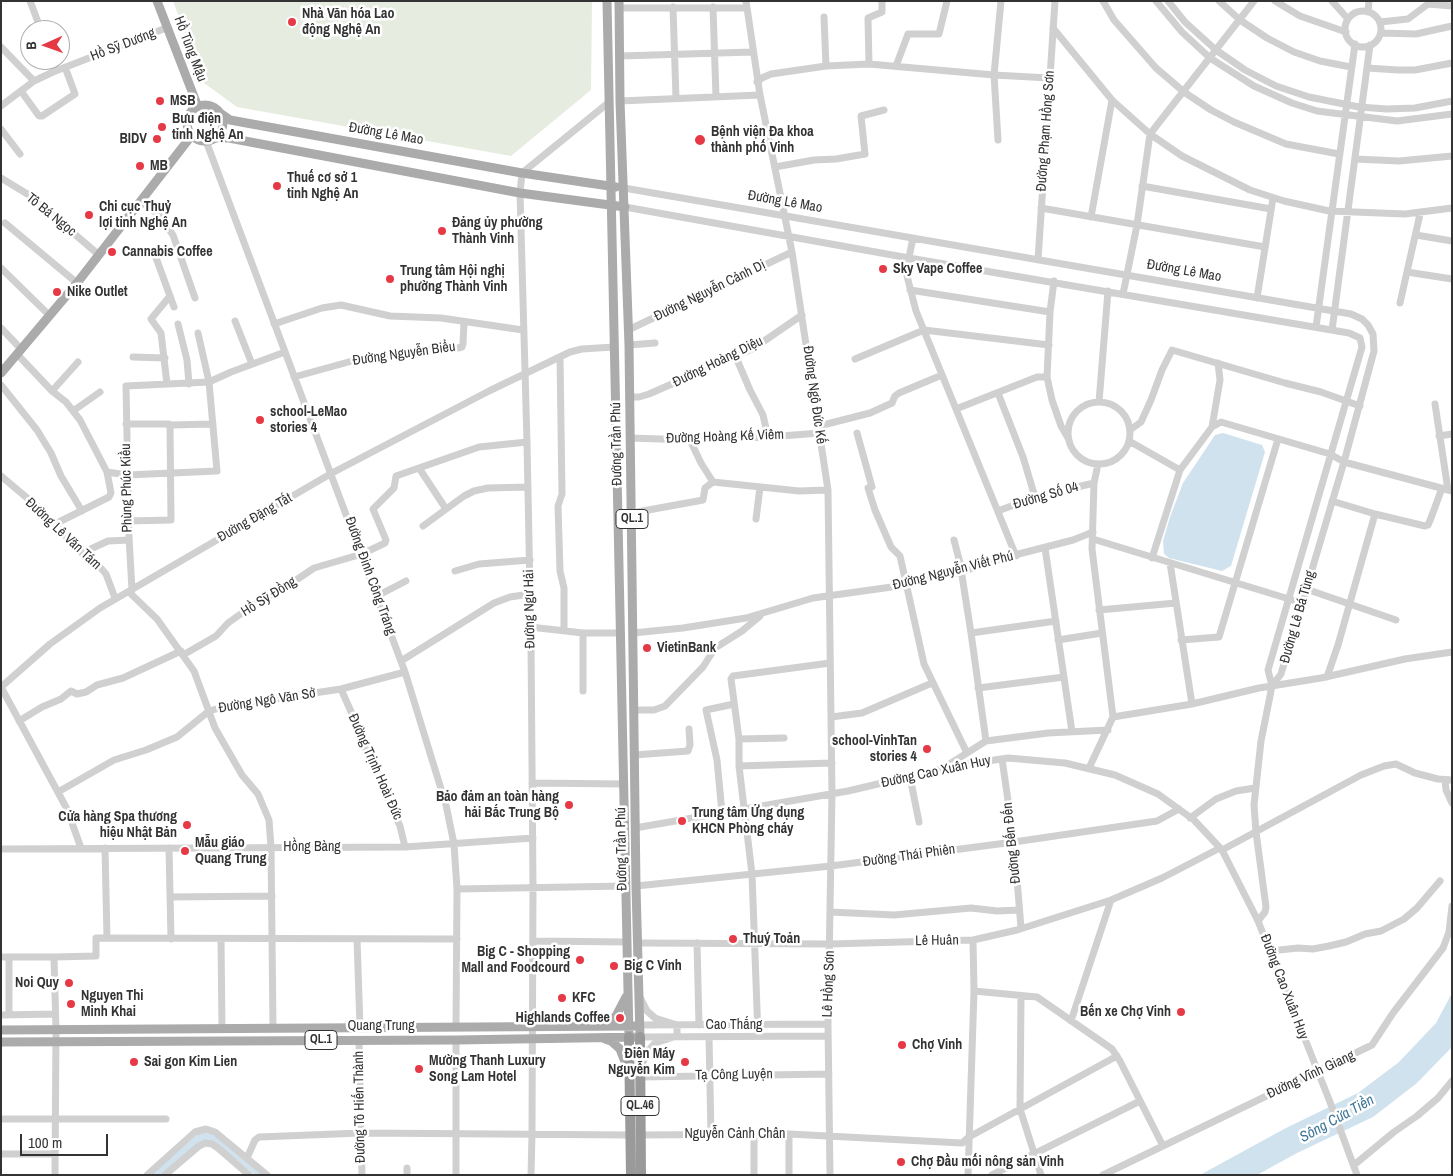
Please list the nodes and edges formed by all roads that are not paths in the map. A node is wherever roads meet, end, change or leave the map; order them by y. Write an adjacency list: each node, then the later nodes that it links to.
1 (30, 1): 24 (street)
2 (156, 1): 28 (main road, Hồ Tùng Mậu)
3 (607, 1): 62 (main road, Đường Trần Phú / QL.1)
4 (882, 1): 42 (street)
5 (947, 1): 45 (street)
6 (1001, 1): 50 (street)
7 (1055, 1): 29 (street, Đường Phạm Hồng Sơn)
8 (1103, 1): 55 (street)
9 (1156, 1): 40 (street)
10 (1168, 1): 35 (street)
11 (1219, 1): 25 (street)
12 (1254, 1): 25 (street)
13 (1275, 1): 30 (street)
14 (1332, 1): 23 (street)
15 (1369, 1): 21 (street)
16 (746, 4): 20 (street); 36 (street, Đường Ngô Đức Kế)
17 (619, 5): 19 (street); 39 (main road, Đường Trần Phú / QL.1)
18 (1452, 6): 26 (street)
19 (673, 7): 20 (street); 38 (street)
20 (713, 8): 37 (street)
21 (1368, 12): 23 (street); 26 (street)
22 (824, 17): 44 (street)
23 (1348, 19): 30 (street)
24 (37, 20)
25 (1240, 20): 35 (street); 46 (street)
26 (1380, 22): 31 (street)
27 (1452, 26): 31 (street)
28 (166, 28): 43 (street, Hồ Sỹ Dương); 65 (main road, Hồ Tùng Mậu)
29 (1053, 28): 51 (street, Đường Phạm Hồng Sơn); 59 (street)
30 (1346, 32): 32 (street)
31 (1381, 33): 33 (street)
32 (1355, 44): 33 (street); 46 (street)
33 (1370, 45): 47 (street)
34 (1, 47): 52 (street)
35 (1216, 50): 40 (street); 63 (street)
36 (753, 52): 37 (street); 53 (street, Đường Ngô Đức Kế)
37 (714, 53): 38 (street); 57 (street)
38 (675, 54): 39 (street); 58 (street)
39 (620, 56): 60 (main road, Đường Trần Phú / QL.1)
40 (1210, 58): 55 (street); 70 (street)
41 (1452, 63): 47 (street)
42 (869, 64): 44 (street); 45 (street)
43 (70, 65)
44 (826, 66): 53 (street)
45 (896, 66): 50 (street)
46 (1351, 67): 63 (street)
47 (1367, 68): 66 (street)
48 (66, 70): 54 (street)
49 (56, 71): 52 (street, Hồ Sỹ Dương)
50 (994, 75): 51 (street); 77 (street)
51 (1049, 78): 94 (street, Đường Phạm Hồng Sơn)
52 (34, 81): 54 (street, Hồ Sỹ Dương)
53 (758, 82): 56 (street, Đường Ngô Đức Kế)
54 (21, 91): 64 (street, Hồ Sỹ Dương)
55 (1184, 92): 74 (street); 80 (street)
56 (760, 94): 57 (street); 83 (street, Đường Ngô Đức Kế)
57 (716, 97): 58 (street)
58 (676, 98): 60 (street)
59 (1112, 100): 74 (street); 101 (street)
60 (620, 101): 88 (main road, Đường Trần Phú / QL.1)
61 (1452, 101): 66 (street)
62 (608, 103): 84 (street); 86 (main road, Đường Trần Phú / QL.1)
63 (1346, 105): 66 (street); 70 (street)
64 (1, 106)
65 (198, 107): 68 (main road); 75 (main road)
66 (1362, 108): 71 (street)
67 (884, 110): 83 (street)
68 (217, 111): 73 (main road, Đường Lê Mao); 76 (main road)
69 (1452, 114): 71 (street)
70 (1344, 116): 71 (street); 80 (street)
71 (1360, 118): 82 (street)
72 (1, 128): 79 (street)
73 (277, 128): 78 (main road); 84 (main road, Đường Lê Mao)
74 (1150, 134): 87 (street); 90 (street)
75 (192, 135): 76 (main road); 91 (main road)
76 (210, 140): 78 (main road); 136 (street, Đường Đinh Công Tráng)
77 (998, 140)
78 (274, 146): 89 (main road)
79 (20, 154)
80 (1339, 154): 97 (street)
81 (1452, 156): 82 (street)
82 (1355, 159): 98 (street)
83 (775, 167): 100 (street, Đường Ngô Đức Kế)
84 (522, 173): 86 (main road, Đường Lê Mao); 89 (street, Đường Ngư Hải)
85 (1, 178): 110 (street, Tô Bá Ngọc)
86 (611, 186): 88 (main road, Đường Lê Mao); 92 (main road, Đường Trần Phú / QL.1)
87 (1142, 186): 96 (street); 103 (street)
88 (624, 188): 93 (main road, Đường Trần Phú / QL.1); 100 (street, Đường Lê Mao)
89 (520, 193): 92 (main road); 139 (street, Đường Ngư Hải)
90 (1273, 198): 96 (street); 97 (street)
91 (141, 202): 110 (main road); 124 (street)
92 (611, 205): 93 (main road); 147 (main road, Đường Trần Phú / QL.1)
93 (625, 207): 104 (street); 140 (main road, Đường Trần Phú / QL.1)
94 (1041, 208): 101 (street); 113 (street, Đường Phạm Hồng Sơn)
95 (1452, 208): 99 (street)
96 (1271, 209): 108 (street)
97 (1331, 211): 98 (street); 128 (street)
98 (1348, 211): 99 (street); 129 (street)
99 (1420, 214): 105 (street)
100 (785, 216): 104 (street, Đường Ngô Đức Kế); 106 (street, Đường Lê Mao)
101 (1091, 217): 103 (street)
102 (5, 223): 119 (street)
103 (1137, 225): 108 (street); 116 (street)
104 (789, 235): 109 (street, Đường Ngô Đức Kế); 112 (street)
105 (1416, 235): 107 (street); 115 (street)
106 (913, 238): 112 (street); 113 (street, Đường Lê Mao)
107 (1452, 241)
108 (1265, 247): 125 (street)
109 (792, 252): 132 (street, Đường Ngô Đức Kế); 140 (street, Đường Nguyễn Cảnh Dị)
110 (99, 255): 119 (main road)
111 (155, 255): 123 (street)
112 (909, 258): 118 (street); 120 (street)
113 (1038, 260): 116 (street, Đường Lê Mao)
114 (1, 268): 131 (street)
115 (1407, 272): 117 (street); 126 (street)
116 (1127, 275): 122 (street); 125 (street, Đường Lê Mao)
117 (1452, 279)
118 (1054, 282): 121 (street); 130 (street)
119 (77, 283): 131 (main road)
120 (910, 290): 130 (street); 141 (street)
121 (1108, 291): 122 (street); 173 (street)
122 (1123, 294): 137 (street)
123 (170, 296): 127 (street); 154 (street)
124 (195, 298)
125 (1256, 298): 128 (street, Đường Lê Mao)
126 (1400, 303)
127 (174, 307)
128 (1318, 308): 129 (street, Đường Lê Mao); 137 (street)
129 (1335, 311): 142 (street); 149 (street, Đường Lê Mao)
130 (1050, 312): 146 (street)
131 (48, 315): 148 (main road)
132 (802, 315): 151 (street, Đường Hoàng Diệu); 184 (street, Đường Ngô Đức Kế)
133 (235, 321): 158 (street)
134 (464, 322): 136 (street); 139 (street, Đường Nguyễn Biểu); 162 (street, Đường Nguyễn Biểu)
135 (178, 324): 166 (street)
136 (274, 324): 150 (street, Đường Đinh Công Tráng)
137 (1316, 327): 142 (street)
138 (1, 328): 148 (street)
139 (523, 330): 160 (street, Đường Ngư Hải)
140 (628, 330): 145 (main road, Đường Trần Phú / QL.1)
141 (924, 330): 146 (street); 155 (street); 161 (street)
142 (1332, 330): 172 (street, Đường Lê Bá Tùng)
143 (198, 333): 164 (street)
144 (655, 342): 145 (street)
145 (629, 345): 171 (main road, Đường Trần Phú / QL.1)
146 (1049, 345): 163 (street)
147 (614, 347): 153 (street, Đường Đặng Tất); 179 (main road, Đường Trần Phú / QL.1)
148 (19, 351): 159 (main road); 168 (street)
149 (1374, 351): 175 (street, Đường Lê Bá Tùng)
150 (285, 352): 158 (street); 162 (street, Đường Đinh Công Tráng)
151 (735, 355): 171 (street, Đường Hoàng Diệu); 189 (street)
152 (133, 357): 154 (street)
153 (560, 357): 160 (street, Đường Đặng Tất); 254 (street)
154 (165, 358): 165 (street)
155 (855, 359)
156 (78, 362): 168 (street)
157 (1218, 363): 172 (street); 183 (street); 185 (street)
158 (252, 364): 164 (street)
159 (1, 373)
160 (525, 374): 195 (street, Đường Ngư Hải); 202 (street, Đường Đặng Tất)
161 (942, 375): 176 (street); 184 (street, Đường Hoàng Kế Viêm)
162 (294, 376): 202 (street, Đường Đinh Công Tráng)
163 (1047, 377): 170 (street); 193 (street)
164 (209, 382): 166 (street); 181 (street)
165 (167, 384): 166 (street); 180 (street, Phùng Phúc Kiều)
166 (189, 384)
167 (1, 385): 215 (street)
168 (52, 392): 177 (street)
169 (100, 392): 177 (street)
170 (998, 393): 176 (street); 212 (street)
171 (629, 397): 178 (main road, Đường Trần Phú / QL.1)
172 (1346, 401): 175 (street); 196 (street, Đường Lê Bá Tùng)
173 (1099, 402): 185 (street); 193 (street)
174 (1434, 404): 188 (street)
175 (1360, 406): 197 (street, Đường Lê Bá Tùng)
176 (956, 409): 216 (street)
177 (73, 411): 201 (street)
178 (630, 420): 179 (main road); 190 (main road, Đường Trần Phú / QL.1)
179 (616, 421): 218 (main road, Đường Trần Phú / QL.1)
180 (126, 424): 182 (street); 203 (street, Phùng Phúc Kiều)
181 (213, 424): 182 (street); 204 (street)
182 (170, 425): 204 (street)
183 (1212, 426): 191 (street); 200 (street)
184 (820, 429): 189 (street, Đường Hoàng Kế Viêm); 211 (street, Đường Ngô Đức Kế)
185 (1130, 430): 194 (street)
186 (857, 433): 238 (street)
187 (1452, 434): 188 (street)
188 (1439, 436): 210 (street)
189 (768, 437): 192 (street, Đường Hoàng Kế Viêm)
190 (630, 438): 192 (street, Đường Hoàng Kế Viêm); 217 (main road, Đường Trần Phú / QL.1)
191 (1278, 439): 196 (street); 237 (street)
192 (690, 440): 206 (street)
193 (1070, 440): 198 (street)
194 (1129, 441): 198 (street); 200 (street)
195 (527, 442): 199 (street); 208 (street, Đường Ngư Hải)
196 (1330, 454): 197 (street); 245 (street, Đường Lê Bá Tùng)
197 (1344, 462): 210 (street); 213 (street, Đường Lê Bá Tùng)
198 (1098, 464): 207 (street)
199 (419, 468): 214 (street); 229 (street, Hồ Sỹ Đồng)
200 (1180, 470): 231 (street)
201 (107, 472): 203 (street); 215 (street)
202 (332, 473): 229 (street, Đường Đinh Công Tráng); 240 (street, Đường Đặng Tất)
203 (127, 475): 204 (street); 221 (street, Phùng Phúc Kiều)
204 (170, 475): 221 (street)
205 (1, 476): 222 (street, Đường Lê Văn Tám)
206 (713, 482): 209 (street); 217 (street)
207 (1094, 483): 212 (street, Đường Số 04); 224 (street)
208 (528, 487): 214 (street); 232 (street, Đường Ngư Hải)
209 (760, 487): 211 (street); 220 (street)
210 (1447, 489): 219 (street)
211 (828, 490): 242 (street, Đường Ngô Đức Kế)
212 (1035, 497): 216 (street, Đường Số 04)
213 (1332, 501): 219 (street); 239 (street, Đường Lê Bá Tùng)
214 (446, 509): 223 (street)
215 (82, 511): 222 (street)
216 (998, 511): 230 (street)
217 (632, 513): 218 (main road); 256 (main road, Đường Trần Phú / QL.1)
218 (618, 514): 259 (main road, Đường Trần Phú / QL.1)
219 (1375, 514): 248 (street)
220 (756, 519)
221 (129, 522): 225 (street, Phùng Phúc Kiều)
222 (55, 524): 228 (street, Đường Lê Văn Tám)
223 (423, 526)
224 (1093, 535): 227 (street, Đường Nguyễn Viết Phú); 231 (street); 249 (street)
225 (129, 540): 228 (street); 240 (street, Phùng Phúc Kiều)
226 (954, 540): 235 (street)
227 (1045, 548): 230 (street, Đường Nguyễn Viết Phú); 252 (street)
228 (82, 553): 244 (street, Đường Lê Văn Tám)
229 (362, 554): 243 (street, Đường Đinh Công Tráng); 263 (street, Hồ Sỹ Đồng)
230 (1016, 556): 235 (street, Đường Nguyễn Viết Phú)
231 (1152, 558): 233 (street)
232 (530, 560): 234 (street); 241 (street, Đường Ngư Hải)
233 (1170, 563): 237 (street); 246 (street)
234 (455, 572)
235 (961, 572): 238 (street, Đường Nguyễn Viết Phú); 257 (street)
236 (406, 581): 243 (street)
237 (1235, 583): 245 (street); 261 (street)
238 (906, 585): 242 (street, Đường Nguyễn Viết Phú); 269 (street)
239 (1306, 589): 247 (street, Đường Lê Bá Tùng); 248 (street)
240 (131, 591): 244 (street, Đường Đặng Tất); 263 (street)
241 (530, 594): 253 (street, Đường Ngư Hải); 264 (street)
242 (830, 595): 250 (street, Đường Nguyễn Viết Phú); 265 (street, Đường Ngô Đức Kế)
243 (378, 596): 264 (street, Đường Đinh Công Tráng)
244 (115, 598): 271 (street, Đường Đặng Tất)
245 (1288, 599): 247 (street); 270 (street, Đường Lê Bá Tùng)
246 (1176, 603): 249 (street); 261 (street)
247 (1302, 603): 270 (street, Đường Lê Bá Tùng)
248 (1348, 605): 251 (street); 268 (street)
249 (1099, 610): 258 (street)
250 (763, 613): 256 (street, Đường Nguyễn Viết Phú); 277 (street)
251 (1396, 620)
252 (1056, 621): 257 (street); 260 (street)
253 (530, 627): 254 (street); 297 (street, Đường Ngư Hải)
254 (564, 631): 255 (street)
255 (583, 633): 259 (street); 274 (street)
256 (633, 633): 259 (main road); 277 (main road, Đường Trần Phú / QL.1)
257 (971, 633): 272 (street)
258 (1102, 633): 260 (street); 280 (street)
259 (621, 634): 298 (main road, Đường Trần Phú / QL.1)
260 (1058, 640): 267 (street)
261 (1181, 640): 276 (street)
262 (1452, 652): 268 (street)
263 (182, 653): 278 (street); 281 (street, Hồ Sỹ Đồng)
264 (401, 661): 266 (street, Đường Đinh Công Tráng)
265 (830, 663): 275 (street); 279 (street, Đường Ngô Đức Kế)
266 (405, 672): 273 (street, Đường Ngô Văn Sở); 313 (street, Đường Đinh Công Tráng)
267 (1064, 677): 272 (street); 284 (street)
268 (1327, 677): 270 (street)
269 (932, 683): 279 (street); 288 (street)
270 (1272, 686): 276 (street); 299 (street)
271 (1, 687): 281 (street)
272 (978, 688): 287 (street)
273 (341, 689): 278 (street, Đường Ngô Văn Sở); 314 (street, Đường Trịnh Hoài Đức)
274 (583, 691)
275 (734, 704): 286 (street); 305 (street)
276 (1192, 704): 280 (street)
277 (634, 710): 289 (main road, Đường Trần Phú / QL.1)
278 (209, 711): 300 (street, Đường Ngô Văn Sở); 315 (street)
279 (831, 717): 291 (street, Đường Ngô Đức Kế)
280 (1113, 717): 283 (street)
281 (19, 721): 300 (street)
282 (689, 729): 289 (street)
283 (1108, 730): 284 (street); 294 (street)
284 (1072, 732): 287 (street)
285 (784, 738): 286 (street)
286 (739, 739): 292 (street)
287 (986, 741): 288 (street)
288 (967, 753): 293 (street)
289 (634, 755): 309 (main road, Đường Trần Phú / QL.1)
290 (1002, 759): 293 (street, Đường Cao Xuân Huy); 294 (street, Đường Cao Xuân Huy); 312 (street, Đường Bến Đến)
291 (832, 763): 292 (street); 301 (street, Đường Ngô Đức Kế)
292 (739, 766): 303 (street)
293 (944, 768): 295 (street, Đường Cao Xuân Huy)
294 (1089, 768): 304 (street, Đường Cao Xuân Huy)
295 (910, 777): 301 (street, Đường Cao Xuân Huy); 307 (street)
296 (1449, 780): 302 (street); 310 (street, Lê Huân)
297 (532, 783): 298 (street); 311 (street, Đường Ngư Hải)
298 (624, 784): 308 (main road, Đường Trần Phú / QL.1)
299 (1255, 788): 306 (street); 310 (street)
300 (58, 792): 316 (street)
301 (832, 794): 303 (street, Đường Cao Xuân Huy); 321 (street, Lê Hồng Sơn)
302 (1452, 803)
303 (744, 809): 305 (street, Đường Cao Xuân Huy); 322 (street)
304 (1179, 809): 306 (street, Đường Cao Xuân Huy); 312 (street, Đường Thái Phiên)
305 (722, 813): 309 (street, Đường Cao Xuân Huy)
306 (1190, 818): 320 (street, Đường Cao Xuân Huy)
307 (919, 822)
308 (625, 828): 309 (main road); 324 (main road, Đường Trần Phú / QL.1)
309 (635, 828): 324 (main road, Đường Trần Phú / QL.1)
310 (1256, 832): 320 (street, Lê Huân); 333 (street)
311 (533, 838): 313 (street, Hồng Bàng); 325 (street, Đường Ngư Hải)
312 (1014, 842): 321 (street, Đường Thái Phiên); 331 (street, Đường Bến Đến)
313 (454, 844): 314 (street, Hồng Bàng); 326 (street, Đường Đinh Công Tráng)
314 (405, 846): 315 (street, Hồng Bàng)
315 (271, 847): 318 (street, Hồng Bàng); 327 (street)
316 (81, 848): 317 (street, Hồng Bàng); 319 (street, Hồng Bàng)
317 (105, 848): 318 (street, Hồng Bàng); 335 (street)
318 (169, 848): 328 (street)
319 (1, 849)
320 (1221, 849): 329 (street, Lê Huân); 333 (street, Đường Cao Xuân Huy)
321 (831, 866): 322 (street, Đường Thái Phiên); 332 (street, Lê Hồng Sơn)
322 (752, 874): 324 (street, Đường Thái Phiên); 346 (street)
323 (1440, 881): 348 (street)
324 (631, 886): 325 (street, Đường Thái Phiên); 343 (main road, Đường Trần Phú / QL.1); 344 (main road, Đường Trần Phú / QL.1)
325 (533, 887): 326 (street, Đường Thái Phiên); 342 (street, Đường Ngư Hải)
326 (457, 888): 340 (street, Đường Đinh Công Tráng)
327 (272, 896): 328 (street); 338 (street)
328 (170, 897): 336 (street)
329 (1111, 900): 334 (street, Lê Huân); 357 (street)
330 (1452, 906): 387 (street, Đường Vĩnh Giang)
331 (1019, 910): 332 (street); 334 (street, Đường Bến Đến)
332 (830, 912): 347 (street, Lê Hồng Sơn)
333 (1258, 921): 348 (street, Đường Cao Xuân Huy)
334 (1022, 928): 341 (street, Lê Huân)
335 (107, 938): 336 (street); 350 (street)
336 (171, 939): 337 (street)
337 (221, 939): 338 (street); 368 (street)
338 (272, 939): 339 (street); 369 (street)
339 (357, 939): 340 (street); 366 (street)
340 (457, 939): 367 (street, Đường Đinh Công Tráng)
341 (973, 940): 347 (street, Lê Huân); 351 (street)
342 (533, 942): 343 (street); 363 (street, Đường Ngư Hải)
343 (627, 942): 344 (main road); 352 (main road, Đường Trần Phú / QL.1)
344 (637, 943): 345 (street, Lê Huân); 353 (main road, Đường Trần Phú / QL.1)
345 (697, 943): 346 (street, Lê Huân); 361 (street)
346 (753, 943): 347 (street, Lê Huân); 362 (street)
347 (830, 944): 358 (street, Lê Hồng Sơn)
348 (1270, 951): 387 (street, Đường Cao Xuân Huy)
349 (5, 957): 350 (street); 356 (street)
350 (54, 957): 355 (street)
351 (974, 991): 354 (street); 405 (street)
352 (627, 992): 364 (main road); 365 (main road, Đường Trần Phú / QL.1)
353 (638, 992): 359 (main road, Đường Trần Phú / QL.1); 360 (street)
354 (1021, 996): 357 (street); 393 (street)
355 (55, 1014): 356 (street); 372 (street)
356 (5, 1015)
357 (1071, 1021): 386 (street)
358 (828, 1024): 362 (street, Cao Thắng); 375 (street, Lê Hồng Sơn)
359 (640, 1025): 360 (street, Cao Thắng); 365 (main road, Quang Trung / QL.1); 378 (main road, Đường Trần Phú / QL.1)
360 (677, 1025): 361 (street, Cao Thắng); 373 (street)
361 (699, 1025): 362 (street, Cao Thắng)
362 (758, 1025): 374 (street)
363 (532, 1026): 364 (main road, Quang Trung / QL.1); 367 (main road, Quang Trung / QL.1); 380 (street, Đường Ngư Hải)
364 (598, 1026): 365 (main road, Quang Trung / QL.1)
365 (628, 1026): 377 (main road, Đường Trần Phú / QL.1)
366 (360, 1027): 367 (main road, Quang Trung / QL.1); 369 (main road, Quang Trung / QL.1); 381 (main road)
367 (456, 1027): 382 (main road)
368 (222, 1028): 369 (main road, Quang Trung / QL.1); 370 (main road, Quang Trung / QL.1)
369 (274, 1028)
370 (152, 1029): 372 (main road, Quang Trung / QL.1); 385 (main road)
371 (1, 1030): 372 (main road, Quang Trung / QL.1)
372 (56, 1030): 384 (street)
373 (677, 1036): 378 (street); 379 (street); 388 (street)
374 (758, 1036): 375 (street); 379 (street)
375 (828, 1036): 389 (street, Lê Hồng Sơn)
376 (598, 1037): 377 (main road, Quang Trung / QL.1); 380 (main road, Quang Trung / QL.1); 388 (main road)
377 (629, 1037): 378 (main road, Quang Trung / QL.1); 388 (highway, QL.46)
378 (640, 1037): 388 (highway, QL.46)
379 (709, 1037): 390 (street)
380 (532, 1038): 382 (main road, Quang Trung / QL.1); 399 (street, Đường Ngư Hải)
381 (359, 1040): 382 (main road, Quang Trung / QL.1); 385 (main road, Quang Trung / QL.1); 397 (street, Đường Tô Hiến Thành)
382 (456, 1040): 398 (street)
383 (1, 1042): 384 (main road, Quang Trung / QL.1)
384 (56, 1042): 385 (main road, Quang Trung / QL.1); 395 (street)
385 (152, 1042)
386 (1117, 1056): 392 (street); 393 (street, Nguyễn Cảnh Chân)
387 (1316, 1071): 406 (street, Đường Vĩnh Giang); 411 (street, Đường Cao Xuân Huy)
388 (636, 1074): 390 (street, Tạ Công Luyện); 402 (highway, QL.46)
389 (829, 1074): 390 (street, Tạ Công Luyện); 404 (street, Lê Hồng Sơn)
390 (710, 1076): 403 (street)
391 (1452, 1081): 411 (street)
392 (1140, 1101): 406 (street); 409 (street)
393 (1020, 1109): 405 (street, Nguyễn Cảnh Chân); 409 (street)
394 (1, 1119): 395 (street)
395 (55, 1119): 396 (street); 408 (street)
396 (166, 1120)
397 (361, 1133): 398 (street, Nguyễn Cảnh Chân); 410 (street, Nguyễn Cảnh Chân); 417 (street, Đường Tô Hiến Thành)
398 (455, 1134): 399 (street, Nguyễn Cảnh Chân); 418 (street)
399 (532, 1134): 402 (street, Nguyễn Cảnh Chân); 419 (street, Đường Ngư Hải)
400 (754, 1134): 401 (street, Nguyễn Cảnh Chân); 403 (street, Nguyễn Cảnh Chân); 422 (street)
401 (789, 1134): 404 (street, Nguyễn Cảnh Chân); 423 (street)
402 (635, 1135): 403 (street, Nguyễn Cảnh Chân); 420 (highway, QL.46); 421 (highway, QL.46)
403 (711, 1135)
404 (830, 1136): 405 (street, Nguyễn Cảnh Chân); 424 (street, Lê Hồng Sơn)
405 (969, 1137): 425 (street)
406 (1162, 1146): 428 (street, Đường Vĩnh Giang)
407 (1, 1154): 408 (street)
408 (54, 1154): 412 (street)
409 (1034, 1154): 426 (street); 427 (street)
410 (247, 1158): 413 (street); 416 (street)
411 (1354, 1165): 429 (street, Đường Cao Xuân Huy)
412 (55, 1175)
413 (147, 1175)
414 (165, 1175): 415 (street)
415 (249, 1175)
416 (267, 1175)
417 (362, 1175)
418 (456, 1175)
419 (531, 1175)
420 (630, 1175)
421 (641, 1175)
422 (754, 1175)
423 (789, 1175)
424 (830, 1175)
425 (968, 1175)
426 (992, 1175)
427 (1041, 1175)
428 (1103, 1175)
429 (1357, 1175)

